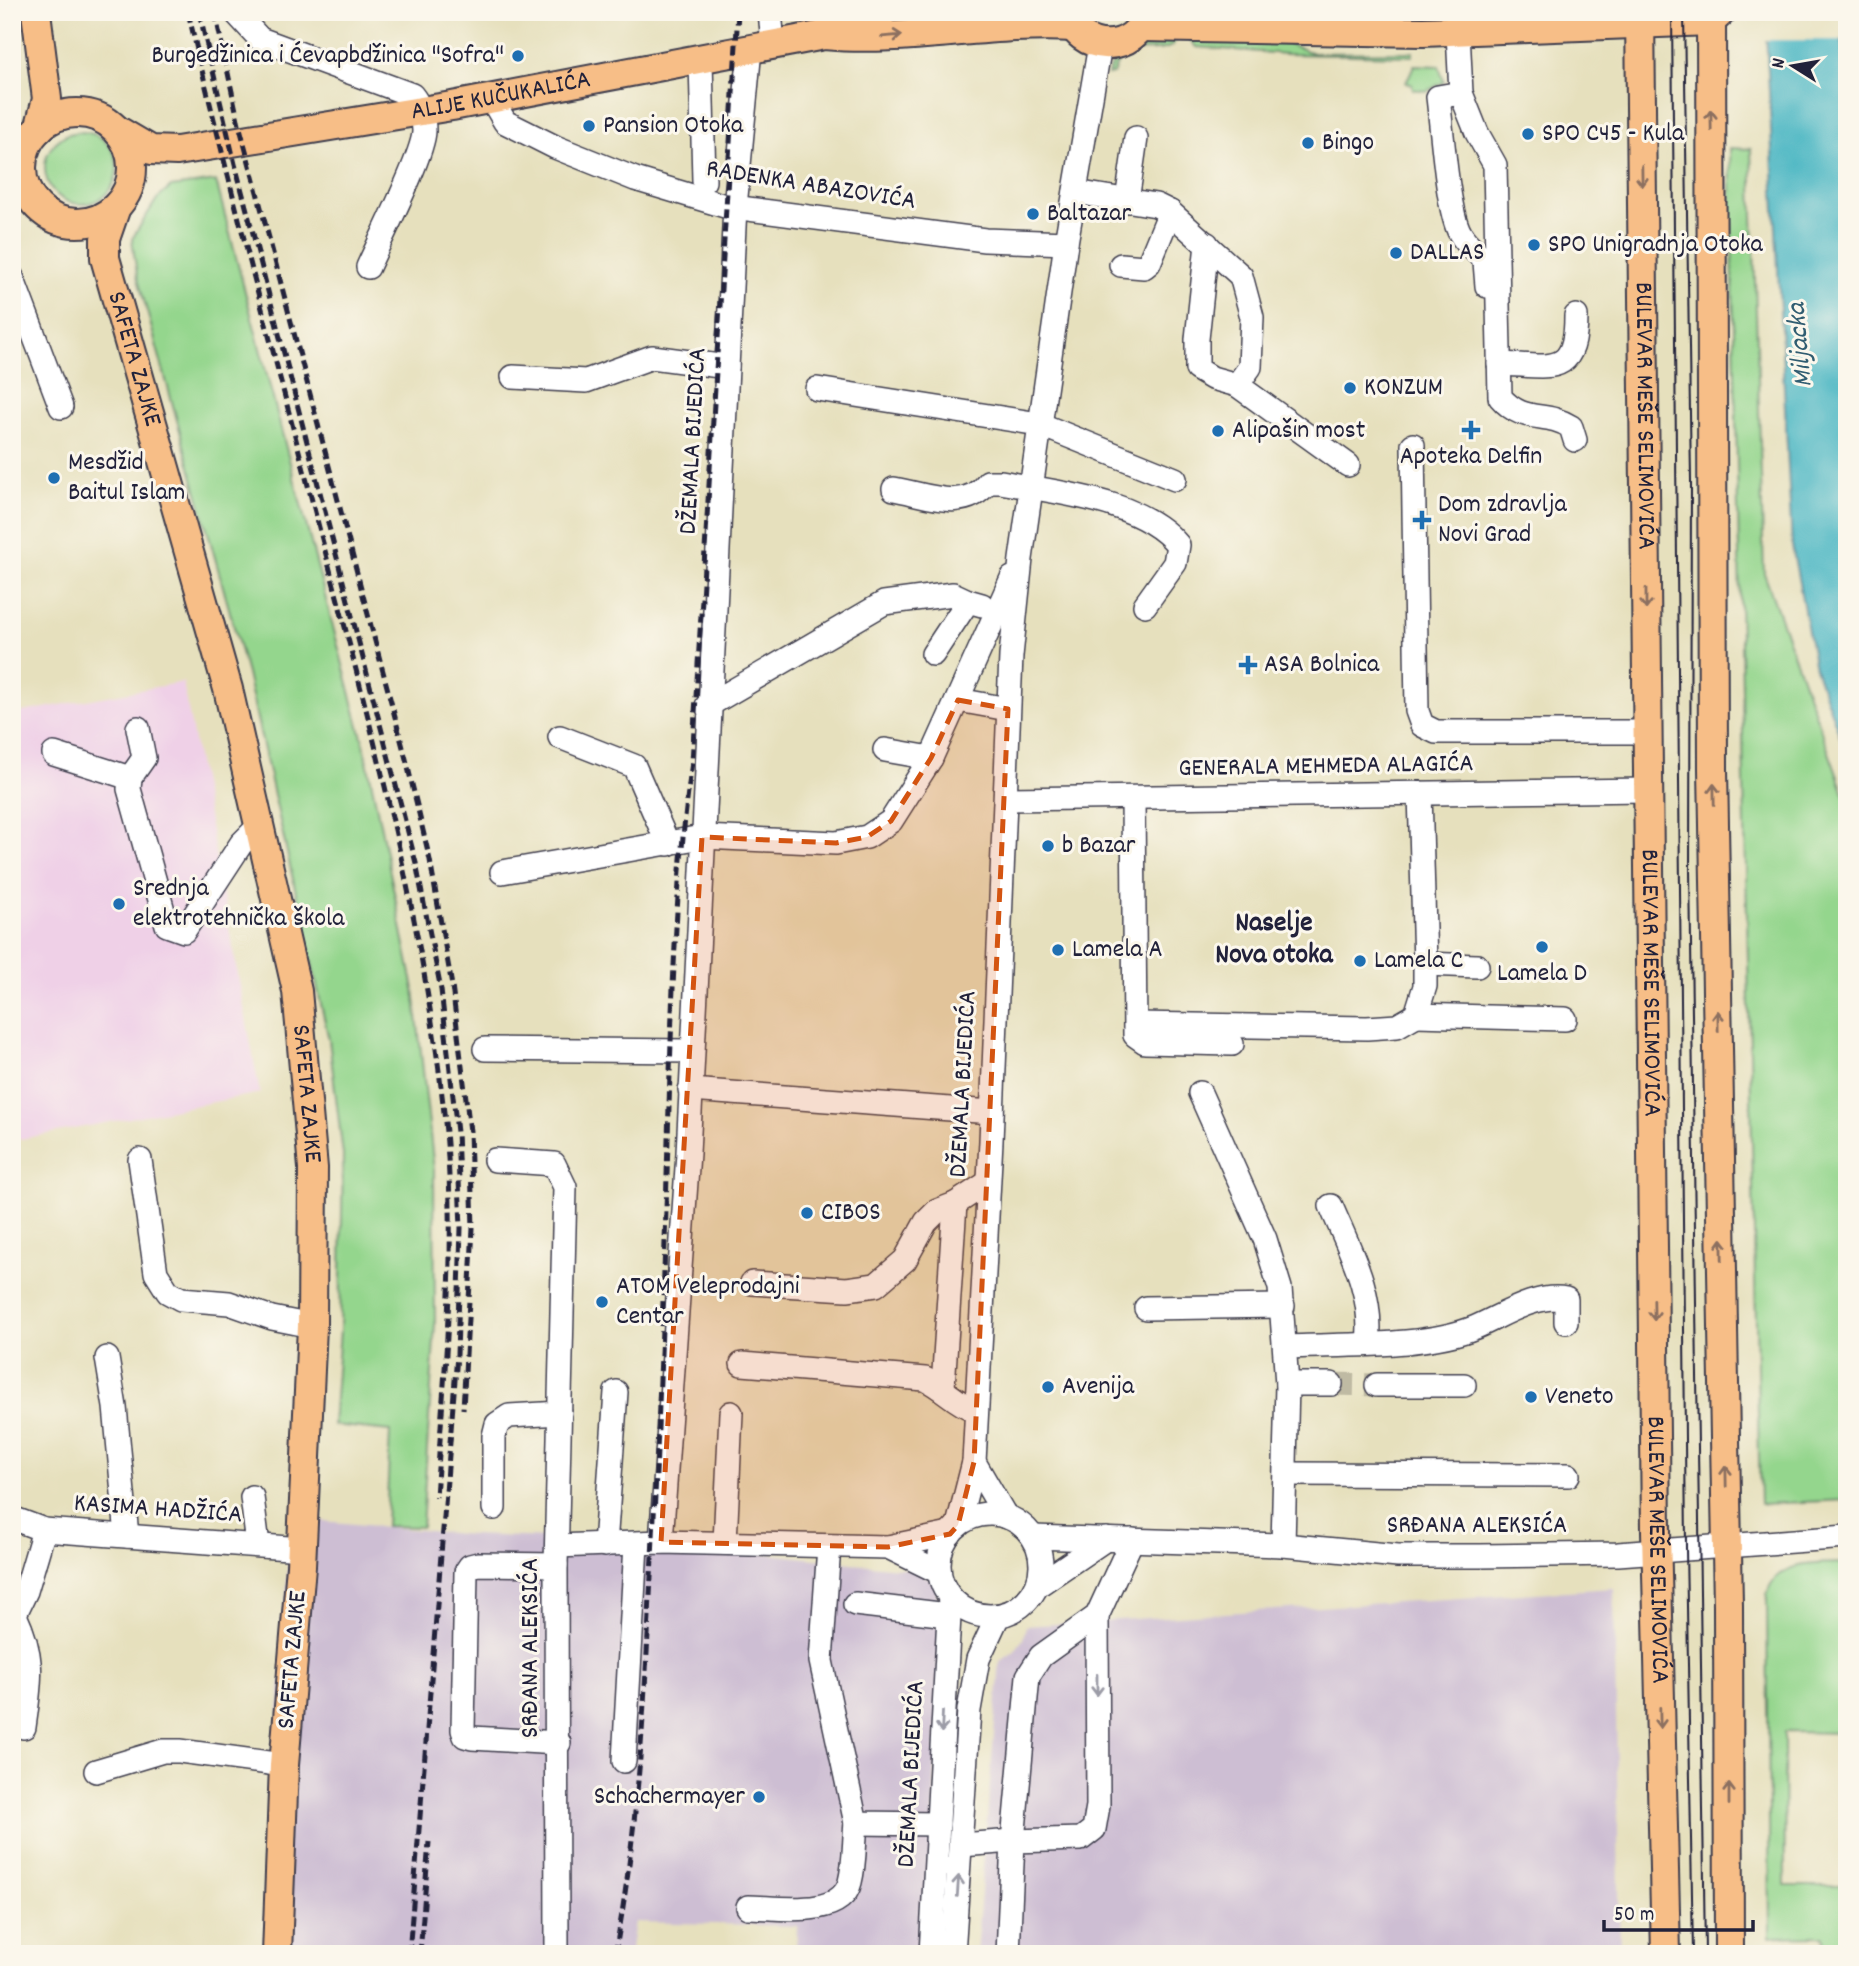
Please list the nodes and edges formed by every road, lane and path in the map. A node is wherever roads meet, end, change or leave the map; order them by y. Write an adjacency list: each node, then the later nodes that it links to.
1 (36, 12): 14 (main road)
2 (235, 12): 17 (street)
3 (770, 12): 12 (street, DŽEMALA BIJEDIĆA)
4 (883, 12): 10 (main road, ALIJE KUČUKALIĆA)
5 (1714, 15): 6 (main road); 126 (main road, one-way to 5)
6 (1640, 18): 9 (main road); 61 (main road, BULEVAR MEŠE SELIMOVIĆA, one-way to 61)
7 (1071, 20): 10 (main road, ALIJE KUČUKALIĆA, one-way to 7); 11 (main road)
8 (1144, 20): 9 (main road); 11 (main road)
9 (1458, 21): 15 (street)
10 (824, 35): 12 (main road, ALIJE KUČUKALIĆA)
11 (1100, 45): 25 (street, DŽEMALA BIJEDIĆA)
12 (762, 46): 13 (main road, ALIJE KUČUKALIĆA); 28 (street, DŽEMALA BIJEDIĆA)
13 (701, 60): 16 (main road, ALIJE KUČUKALIĆA); 23 (street)
14 (46, 81): 18 (main road); 19 (main road)
15 (1461, 93): 37 (street); 39 (street)
16 (491, 99): 17 (main road, ALIJE KUČUKALIĆA); 28 (street, RADENKA ABAZOVIĆA)
17 (421, 111): 22 (main road, ALIJE KUČUKALIĆA); 35 (street)
18 (87, 114): 19 (main road); 20 (main road)
19 (39, 129): 24 (main road)
20 (117, 130): 22 (main road, ALIJE KUČUKALIĆA); 26 (main road)
21 (1136, 138): 27 (street)
22 (177, 152): 26 (main road, ALIJE KUČUKALIĆA)
23 (704, 181)
24 (19, 188): 30 (main road)
25 (1075, 192): 27 (street); 31 (street, DŽEMALA BIJEDIĆA)
26 (122, 200): 30 (main road); 33 (main road, SAFETA ZAJKE)
27 (1127, 201): 29 (street)
28 (735, 208): 31 (street, RADENKA ABAZOVIĆA); 40 (street, DŽEMALA BIJEDIĆA)
29 (1170, 212): 32 (street); 34 (street)
30 (65, 222): 33 (main road, SAFETA ZAJKE)
31 (1066, 243): 45 (street, DŽEMALA BIJEDIĆA)
32 (1207, 244): 42 (street); 42 (street)
33 (105, 258): 71 (main road, SAFETA ZAJKE)
34 (1121, 265)
35 (368, 267)
36 (12, 277): 44 (street)
37 (1487, 292)
38 (1576, 316): 39 (street)
39 (1499, 364): 46 (street)
40 (727, 367): 41 (street); 58 (street, DŽEMALA BIJEDIĆA)
41 (513, 376)
42 (1237, 385): 48 (street)
43 (817, 389): 45 (street)
44 (61, 407)
45 (1040, 424): 49 (street); 51 (street, DŽEMALA BIJEDIĆA)
46 (1575, 440)
47 (1413, 445): 61 (street)
48 (1348, 465)
49 (1175, 480)
50 (894, 489): 51 (street)
51 (1031, 489): 52 (street, DŽEMALA BIJEDIĆA); 54 (street)
52 (1021, 559): 55 (street, DŽEMALA BIJEDIĆA); 59 (street, DŽEMALA BIJEDIĆA)
53 (968, 601): 55 (street); 56 (street); 58 (street)
54 (1145, 605)
55 (998, 609): 57 (street, DŽEMALA BIJEDIĆA)
56 (933, 654)
57 (958, 700): 59 (street); 65 (street, DŽEMALA BIJEDIĆA)
58 (708, 706): 72 (street, DŽEMALA BIJEDIĆA)
59 (1008, 709): 69 (street, DŽEMALA BIJEDIĆA)
60 (138, 728): 66 (street)
61 (1646, 732): 67 (main road, BULEVAR MEŠE SELIMOVIĆA)
62 (560, 737): 73 (street)
63 (885, 750): 65 (street)
64 (54, 754): 66 (street)
65 (931, 758): 72 (street, DŽEMALA BIJEDIĆA)
66 (130, 778): 71 (street)
67 (1647, 790): 68 (street, GENERALA MEHMEDA ALAGIĆA); 133 (main road, BULEVAR MEŠE SELIMOVIĆA, one-way to 133)
68 (1420, 793): 70 (street, GENERALA MEHMEDA ALAGIĆA); 75 (street)
69 (1006, 799): 70 (street, GENERALA MEHMEDA ALAGIĆA); 85 (street, DŽEMALA BIJEDIĆA)
70 (1133, 799): 79 (street)
71 (260, 825): 95 (main road, SAFETA ZAJKE)
72 (702, 838): 73 (street); 82 (street, DŽEMALA BIJEDIĆA)
73 (668, 844): 74 (street)
74 (502, 872)
75 (1425, 964): 76 (street); 77 (street)
76 (1476, 966)
77 (1416, 1015): 78 (street); 79 (street)
78 (1565, 1019)
79 (1136, 1024): 80 (street)
80 (1232, 1044)
81 (485, 1049): 82 (street)
82 (692, 1051): 83 (street, DŽEMALA BIJEDIĆA)
83 (691, 1090): 85 (street); 123 (street, DŽEMALA BIJEDIĆA)
84 (1200, 1093): 92 (street)
85 (992, 1112): 88 (street, DŽEMALA BIJEDIĆA)
86 (140, 1160): 95 (street)
87 (495, 1160): 107 (street)
88 (987, 1183): 89 (street); 106 (street, DŽEMALA BIJEDIĆA)
89 (956, 1204): 91 (street); 104 (street)
90 (1331, 1206): 96 (street)
91 (752, 1283)
92 (1283, 1306): 93 (street); 97 (street)
93 (1146, 1308)
94 (1566, 1322): 96 (street)
95 (312, 1326): 132 (main road, SAFETA ZAJKE)
96 (1368, 1343): 97 (street)
97 (1285, 1348): 100 (street)
98 (107, 1358): 118 (street)
99 (742, 1364): 104 (street)
100 (1287, 1384): 101 (street); 110 (street)
101 (1331, 1384)
102 (1377, 1385): 103 (street)
103 (1464, 1385)
104 (943, 1387): 106 (street)
105 (616, 1392): 128 (street)
106 (975, 1409): 109 (street, DŽEMALA BIJEDIĆA)
107 (561, 1413): 113 (street); 134 (street)
108 (731, 1413): 125 (street)
109 (974, 1462): 114 (street); 117 (street, DŽEMALA BIJEDIĆA)
110 (1286, 1474): 111 (street); 129 (street)
111 (1568, 1475)
112 (253, 1497): 127 (street)
113 (494, 1507)
114 (1006, 1517): 117 (street); 119 (street)
115 (12, 1518): 116 (street, KASIMA HADŽIĆA)
116 (44, 1530): 118 (street, KASIMA HADŽIĆA); 141 (street)
117 (954, 1530): 131 (street, SRĐANA ALEKSIĆA); 135 (street)
118 (127, 1536): 127 (street, KASIMA HADŽIĆA)
119 (1033, 1537): 121 (street, SRĐANA ALEKSIĆA); 136 (street)
120 (1847, 1537): 126 (street, SRĐANA ALEKSIĆA)
121 (1106, 1539): 122 (street, SRĐANA ALEKSIĆA); 136 (street)
122 (1132, 1540): 129 (street, SRĐANA ALEKSIĆA); 140 (street)
123 (661, 1542): 124 (street, SRĐANA ALEKSIĆA); 125 (street, SRĐANA ALEKSIĆA)
124 (636, 1544): 128 (street, SRĐANA ALEKSIĆA); 144 (street)
125 (725, 1544): 130 (street, SRĐANA ALEKSIĆA)
126 (1727, 1544): 133 (street, SRĐANA ALEKSIĆA); 158 (main road, one-way to 126)
127 (258, 1545): 132 (street, KASIMA HADŽIĆA)
128 (605, 1545): 134 (street, SRĐANA ALEKSIĆA)
129 (1283, 1545): 133 (street, SRĐANA ALEKSIĆA)
130 (828, 1546): 131 (street, SRĐANA ALEKSIĆA); 147 (street)
131 (888, 1547): 135 (street, SRĐANA ALEKSIĆA)
132 (302, 1549): 145 (main road, SAFETA ZAJKE)
133 (1657, 1552): 157 (main road, BULEVAR MEŠE SELIMOVIĆA, one-way to 157)
134 (557, 1555): 143 (street, SRĐANA ALEKSIĆA); 143 (street)
135 (939, 1572): 138 (street)
136 (1037, 1586): 139 (street)
137 (855, 1604): 138 (street)
138 (949, 1606): 139 (street); 148 (street, DŽEMALA BIJEDIĆA, one-way to 148)
139 (998, 1616): 150 (street, DŽEMALA BIJEDIĆA)
140 (1097, 1616): 149 (street); 149 (street, one-way to 149)
141 (14, 1618): 142 (street)
142 (23, 1727)
143 (559, 1743): 153 (street, SRĐANA ALEKSIĆA)
144 (624, 1760)
145 (284, 1765): 146 (street); 152 (main road, SAFETA ZAJKE)
146 (96, 1771)
147 (856, 1823): 148 (street); 151 (street)
148 (938, 1824): 154 (street, DŽEMALA BIJEDIĆA)
149 (1013, 1841): 150 (street); 156 (street)
150 (961, 1845): 155 (street, DŽEMALA BIJEDIĆA, one-way to 150)
151 (748, 1907)
152 (276, 1954)
153 (557, 1954)
154 (931, 1954)
155 (953, 1954)
156 (1008, 1954)
157 (1666, 1954)
158 (1729, 1954)

